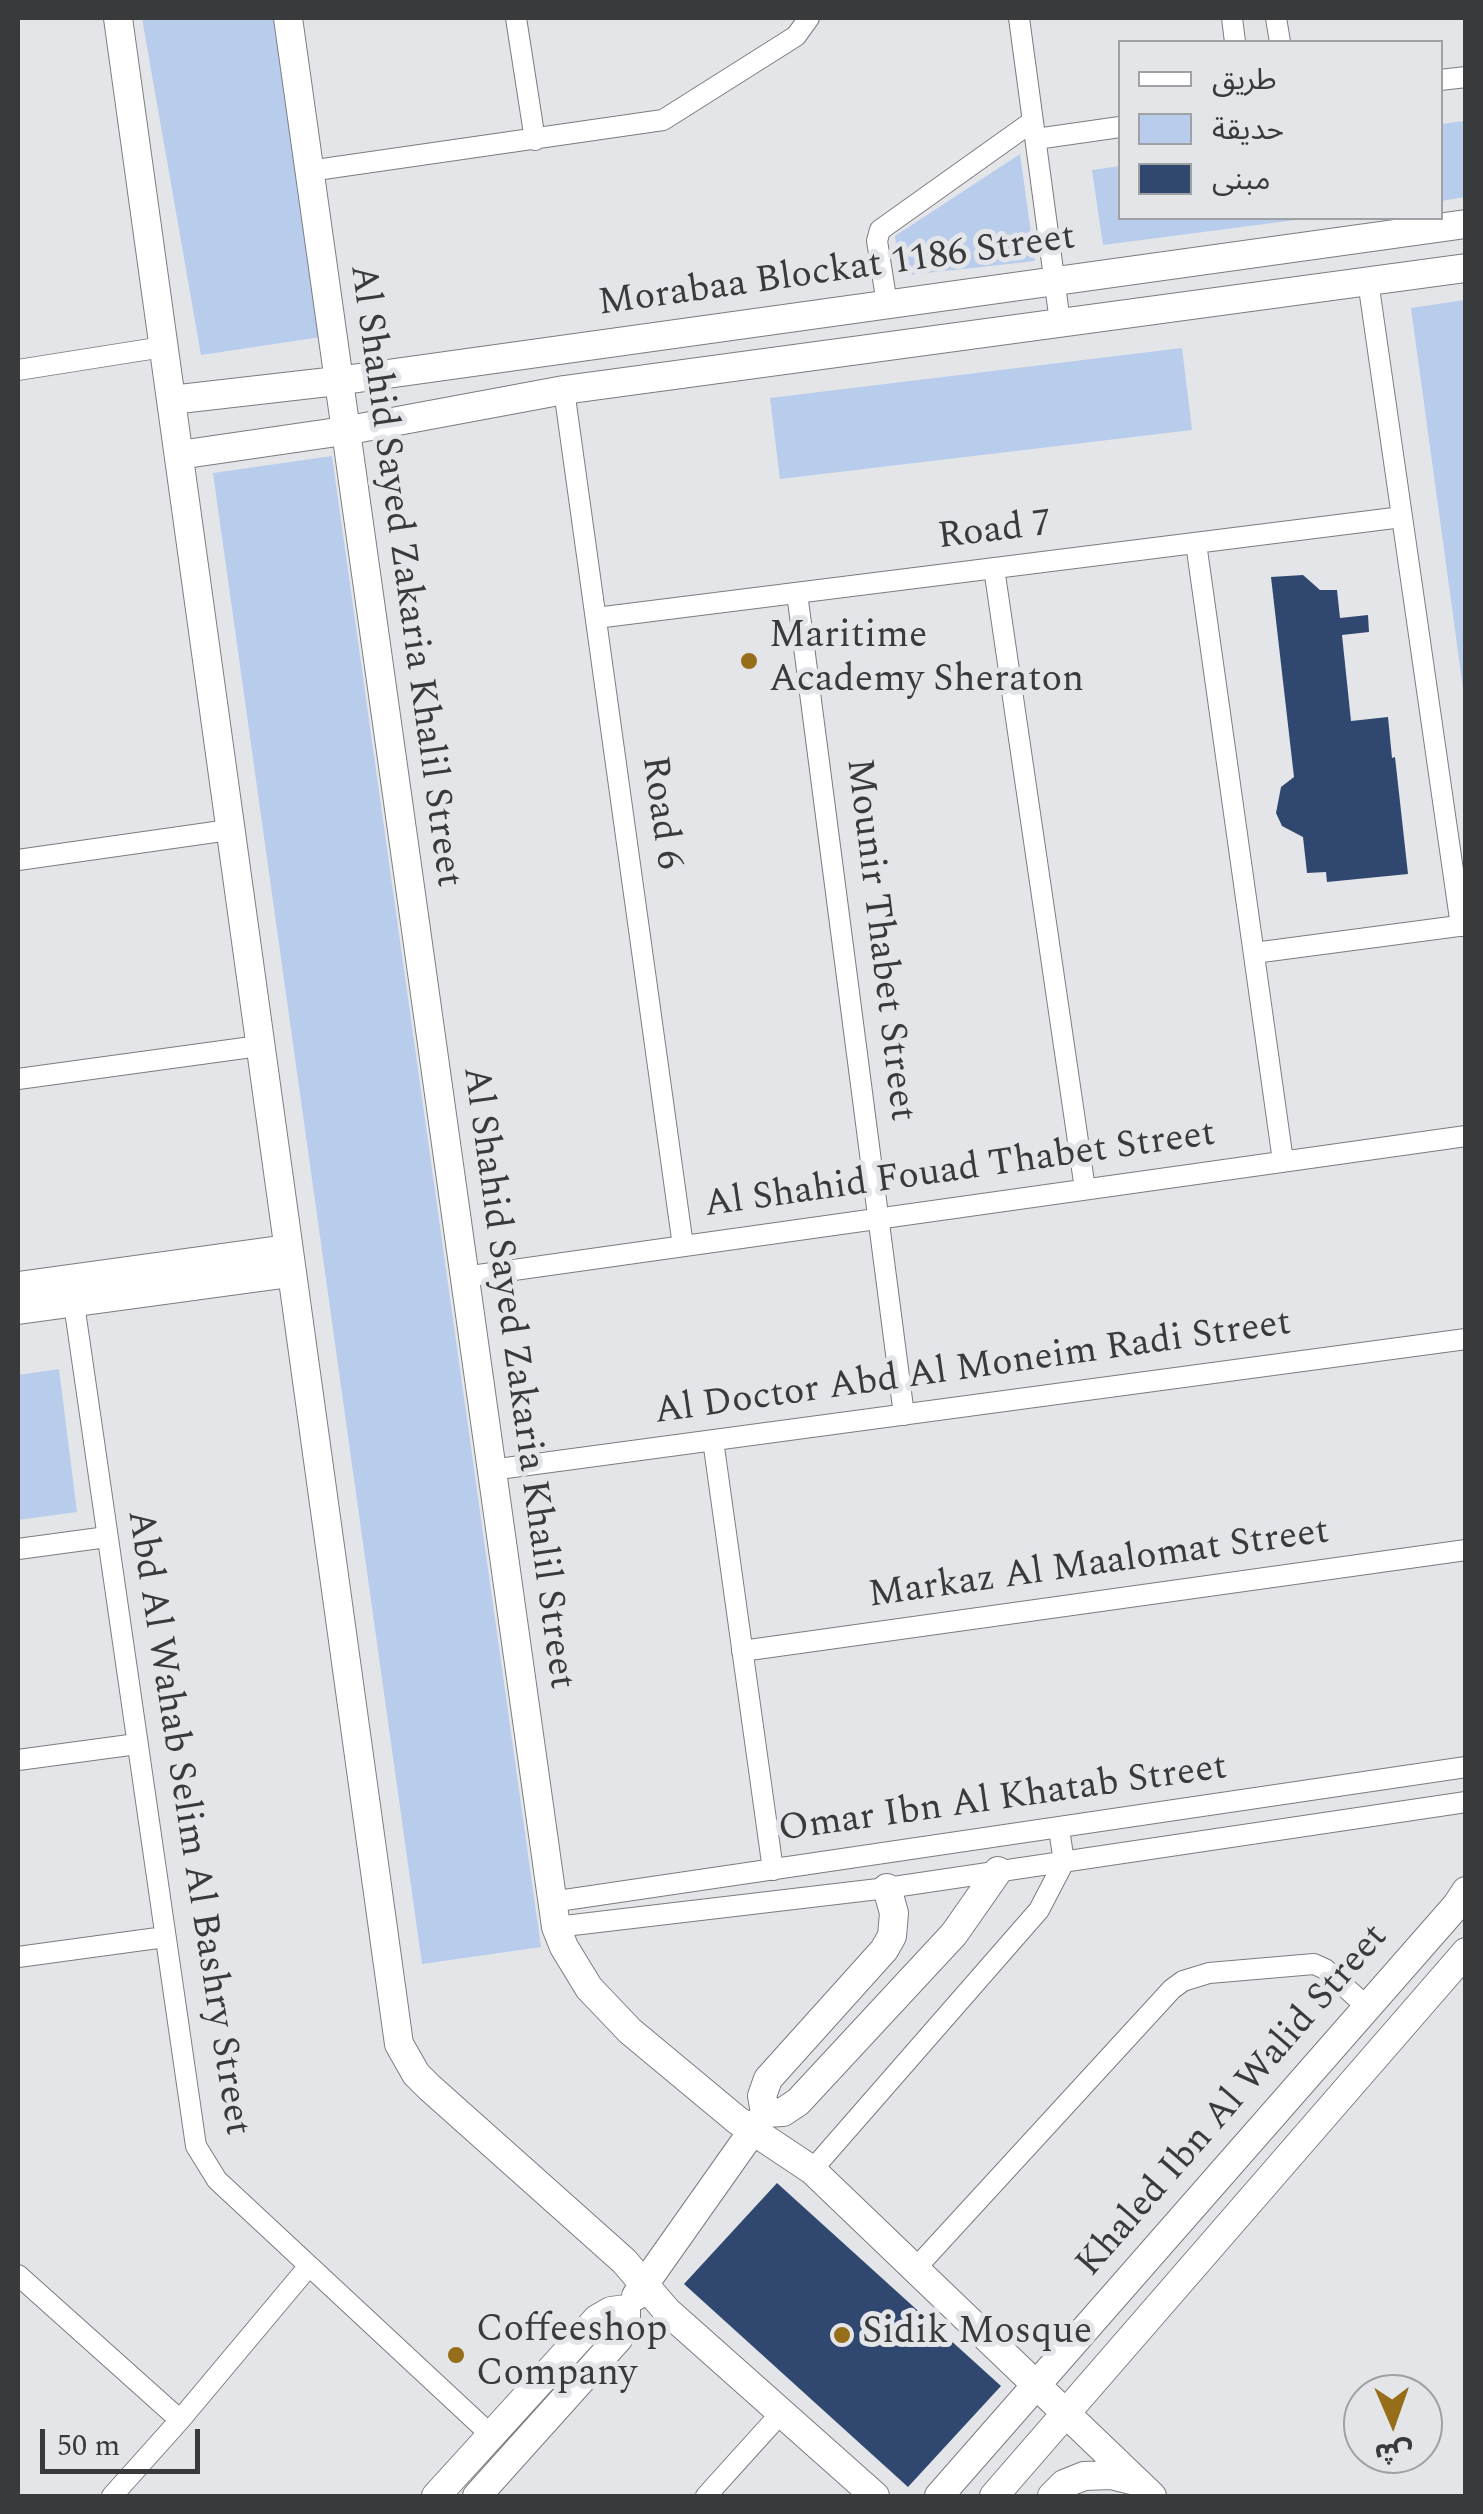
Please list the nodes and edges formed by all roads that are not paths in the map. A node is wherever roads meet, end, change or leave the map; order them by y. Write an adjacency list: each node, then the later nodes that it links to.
1 (118, 18): 19 (street)
2 (288, 18): 9 (street, Al Shahid Sayed Zakaria Khalil Street)
3 (516, 18): 8 (street)
4 (808, 18): 8 (street)
5 (1019, 18): 7 (street)
6 (1118, 127): 7 (street)
7 (1034, 130): 15 (street); 17 (street)
8 (535, 140): 9 (street)
9 (309, 171): 21 (street, Al Shahid Sayed Zakaria Khalil Street)
10 (1466, 224): 11 (street, Morabaa Blockat 1186 Street)
11 (1389, 234): 12 (street, Morabaa Blockat 1186 Street); 14 (street)
12 (1332, 242): 15 (street, Morabaa Blockat 1186 Street); 16 (street)
13 (1466, 268): 14 (street, Morabaa Blockat 1186 Street)
14 (1381, 279): 16 (street, Morabaa Blockat 1186 Street); 26 (street)
15 (1055, 281): 17 (street, Morabaa Blockat 1186 Street); 18 (street)
16 (1337, 285): 18 (street, Morabaa Blockat 1186 Street)
17 (887, 304): 21 (street, Morabaa Blockat 1186 Street)
18 (1060, 322): 22 (street, Morabaa Blockat 1186 Street)
19 (163, 347): 20 (street); 23 (street)
20 (18, 370)
21 (338, 380): 23 (street, Morabaa Blockat 1186 Street); 24 (street, Al Shahid Sayed Zakaria Khalil Street)
22 (564, 390): 24 (street, Morabaa Blockat 1186 Street); 30 (street, Road 6)
23 (171, 400): 25 (street)
24 (344, 431): 25 (street, Morabaa Blockat 1186 Street); 43 (street, Al Shahid Sayed Zakaria Khalil Street)
25 (179, 455): 31 (street)
26 (1402, 518): 27 (street, Road 7); 33 (street)
27 (1196, 543): 28 (street, Road 7); 34 (street)
28 (994, 568): 29 (street, Road 7); 39 (street)
29 (798, 592): 30 (street, Road 7); 40 (street, Mounir Thabet Street)
30 (596, 618): 41 (street, Road 6)
31 (230, 830): 32 (street); 35 (street)
32 (18, 860)
33 (1463, 926): 34 (street)
34 (1254, 952): 38 (street)
35 (259, 1046): 36 (street); 42 (street)
36 (18, 1079)
37 (1466, 1136): 38 (street, Al Shahid Fouad Thabet Street)
38 (1284, 1162): 39 (street, Al Shahid Fouad Thabet Street)
39 (1084, 1190): 40 (street, Al Shahid Fouad Thabet Street)
40 (878, 1218): 41 (street, Al Shahid Fouad Thabet Street); 48 (street, Mounir Thabet Street)
41 (683, 1246): 43 (street, Al Shahid Fouad Thabet Street)
42 (289, 1261): 45 (street); 78 (street)
43 (464, 1277): 50 (street, Al Shahid Sayed Zakaria Khalil Street)
44 (18, 1286): 45 (street)
45 (72, 1290): 46 (street); 51 (street, Abd Al Wahab Selim Al Bashry Street)
46 (18, 1310)
47 (1466, 1339): 48 (street, Al Doctor Abd Al Moneim Radi Street)
48 (904, 1414): 49 (street, Al Doctor Abd Al Moneim Radi Street)
49 (713, 1440): 50 (street, Al Doctor Abd Al Moneim Radi Street); 54 (street)
50 (491, 1470): 66 (street, Al Shahid Sayed Zakaria Khalil Street)
51 (108, 1537): 52 (street); 55 (street, Abd Al Wahab Selim Al Bashry Street)
52 (18, 1549)
53 (1466, 1550): 54 (street, Markaz Al Maalomat Street)
54 (742, 1651): 62 (street)
55 (137, 1744): 56 (street); 68 (street, Abd Al Wahab Selim Al Bashry Street)
56 (18, 1760)
57 (1466, 1767): 59 (street, Omar Ibn Al Khatab Street)
58 (1466, 1802): 61 (street, Omar Ibn Al Khatab Street)
59 (1059, 1829): 60 (street, Omar Ibn Al Khatab Street); 61 (street)
60 (994, 1839): 62 (street, Omar Ibn Al Khatab Street); 63 (street)
61 (1064, 1862): 63 (street, Omar Ibn Al Khatab Street); 74 (street)
62 (773, 1870): 66 (street, Omar Ibn Al Khatab Street)
63 (998, 1872): 64 (street, Omar Ibn Al Khatab Street); 71 (street)
64 (888, 1888): 66 (street, Omar Ibn Al Khatab Street); 67 (street)
65 (1466, 1891): 72 (street, Khaled Ibn Al Walid Street)
66 (554, 1915): 73 (street, Al Shahid Sayed Zakaria Khalil Street)
67 (894, 1925): 71 (street); 73 (street)
68 (165, 1938): 70 (street); 75 (street, Abd Al Wahab Selim Al Bashry Street)
69 (1466, 1952): 82 (street, Khaled Ibn Al Walid Street)
70 (18, 1957)
71 (932, 1959): 73 (street)
72 (1366, 2006): 76 (street); 80 (street, Khaled Ibn Al Walid Street)
73 (759, 2122): 74 (street, Al Shahid Sayed Zakaria Khalil Street); 78 (street)
74 (812, 2170): 76 (street, Al Shahid Sayed Zakaria Khalil Street)
75 (309, 2266): 83 (street); 84 (street, Abd Al Wahab Selim Al Bashry Street)
76 (915, 2269): 80 (street, Al Shahid Sayed Zakaria Khalil Street)
77 (18, 2275): 83 (street)
78 (644, 2284): 79 (street); 81 (street)
79 (626, 2309): 84 (street); 88 (street)
80 (1037, 2387): 82 (street, Al Shahid Sayed Zakaria Khalil Street); 91 (street, Khaled Ibn Al Walid Street)
81 (781, 2412): 89 (street); 90 (street)
82 (1067, 2415): 85 (street, Al Shahid Sayed Zakaria Khalil Street); 92 (street, Khaled Ibn Al Walid Street)
83 (180, 2420): 86 (street)
84 (491, 2435): 87 (street)
85 (1143, 2488): 93 (street)
86 (112, 2496)
87 (436, 2496)
88 (477, 2496)
89 (706, 2496)
90 (875, 2496)
91 (938, 2496)
92 (994, 2496)
93 (1052, 2496)

